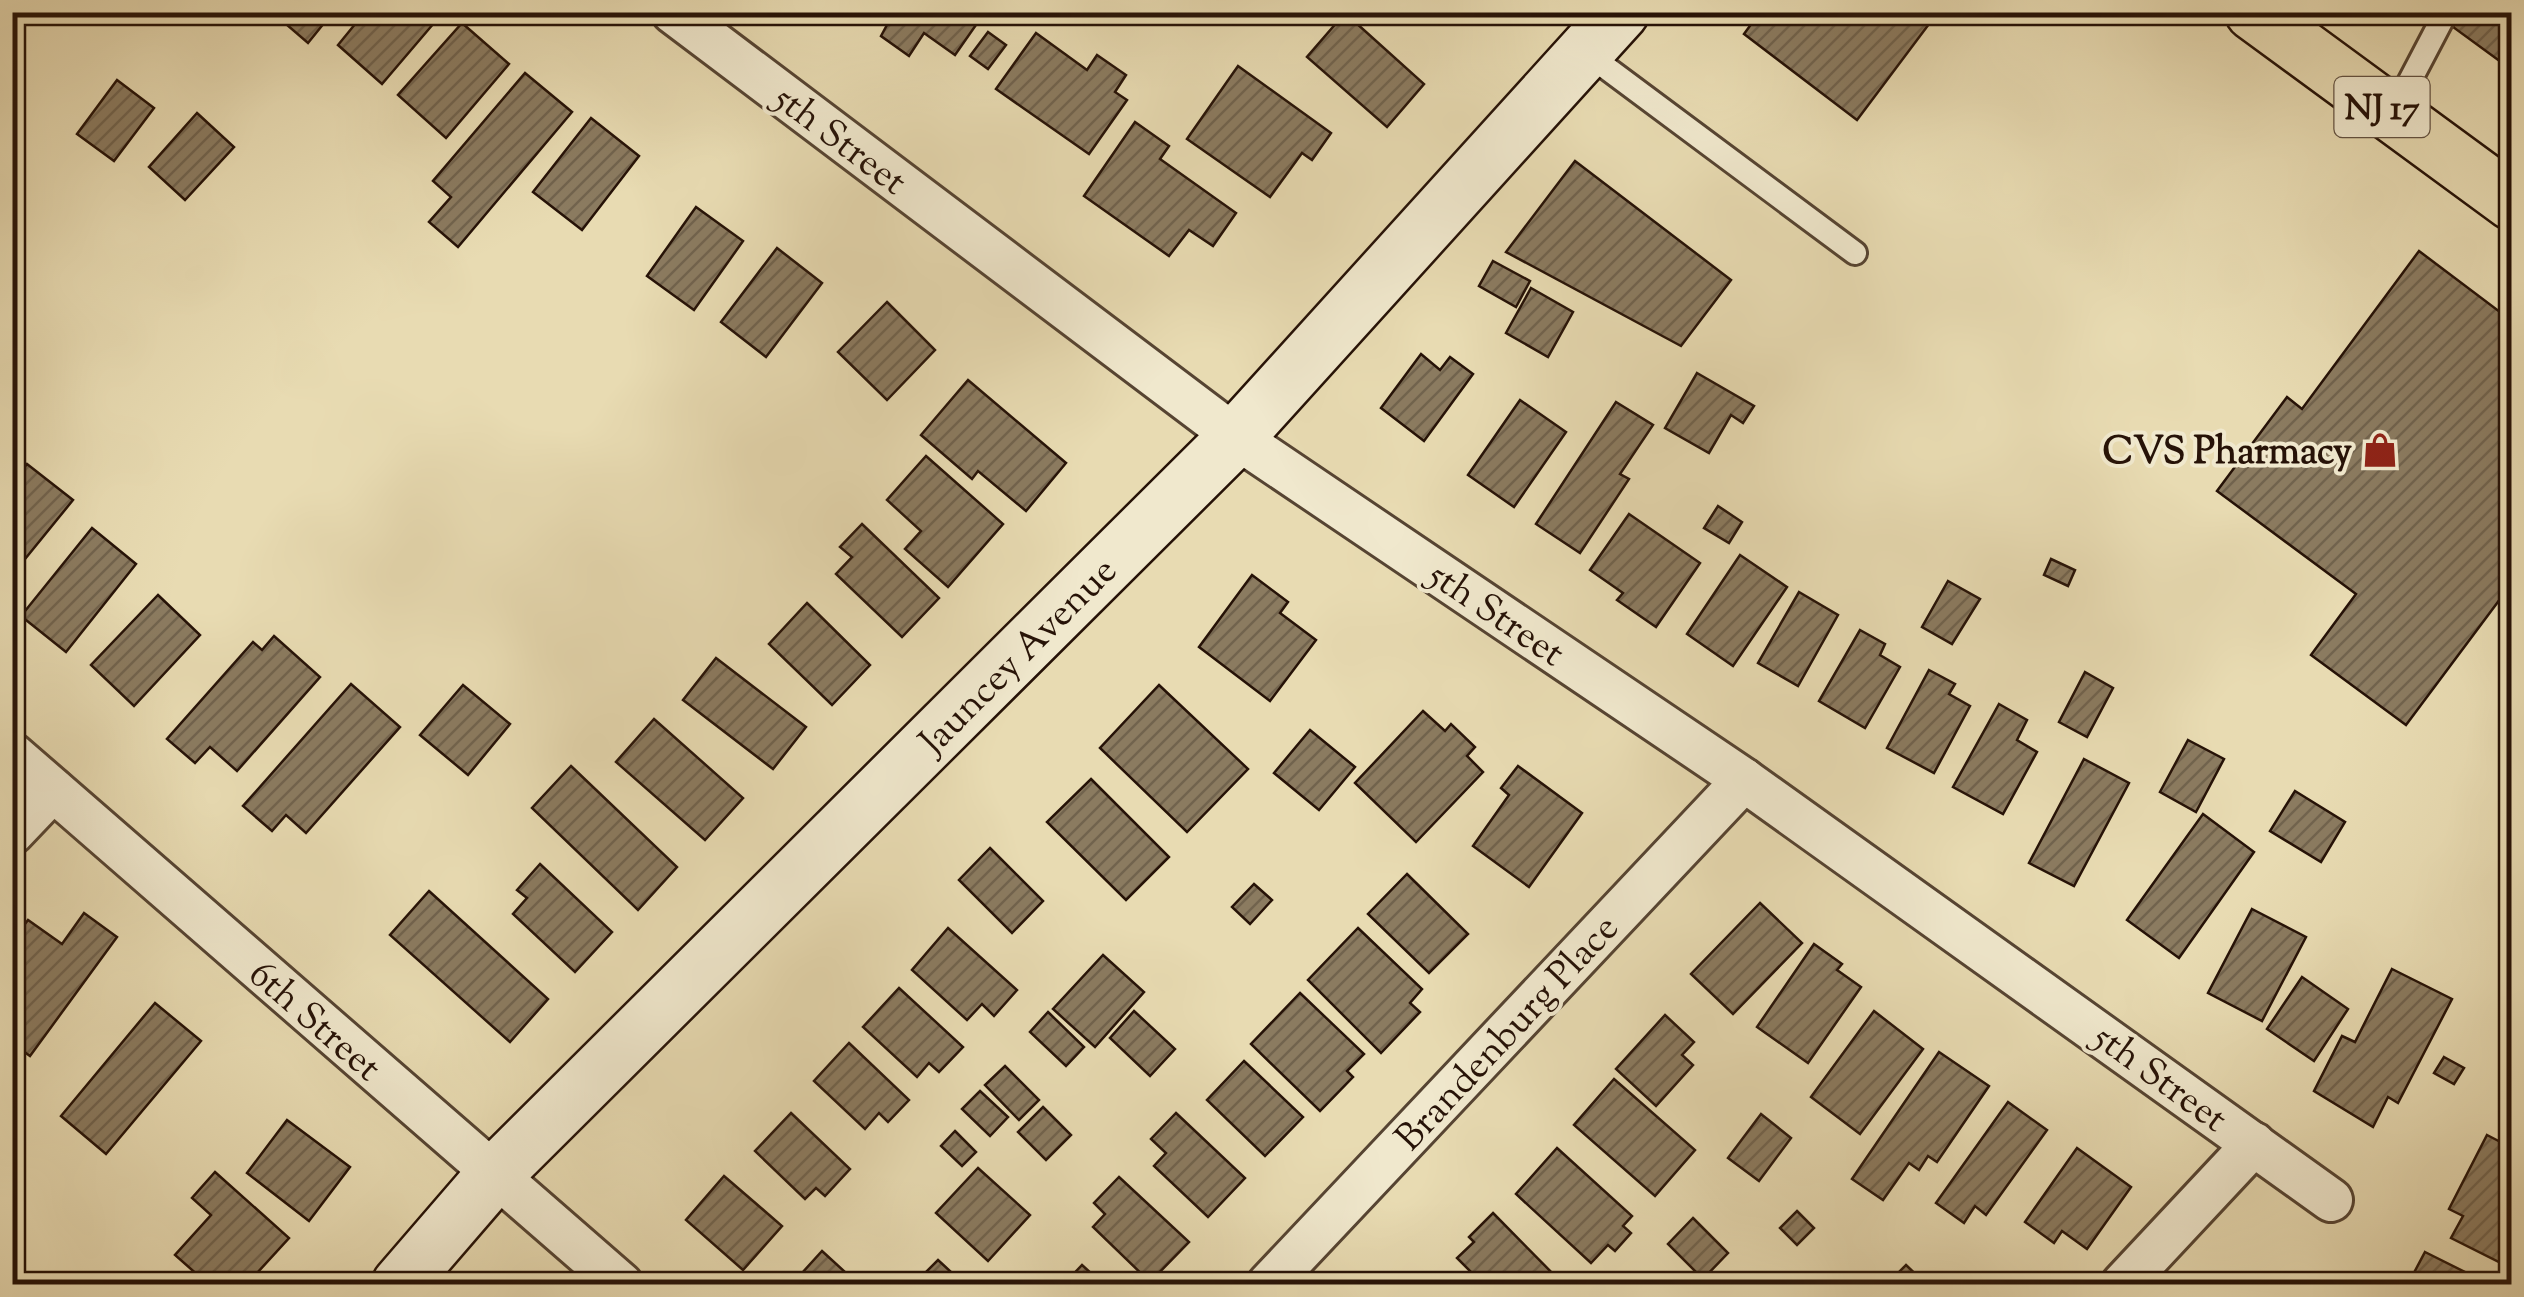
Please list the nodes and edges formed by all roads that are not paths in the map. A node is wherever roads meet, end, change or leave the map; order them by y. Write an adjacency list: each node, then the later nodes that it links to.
1 (2253, 12): 5 (main road, NJ 17)
2 (2446, 12): 5 (lane)
3 (683, 16): 8 (street, 5th Street)
4 (1602, 31): 7 (lane); 8 (street, Jauncey Avenue)
5 (2392, 114): 6 (main road, NJ 17)
6 (2512, 202)
7 (1854, 254)
8 (1236, 438): 10 (street, 5th Street); 14 (street, Jauncey Avenue)
9 (12, 754): 11 (street, 6th Street)
10 (1744, 780): 13 (street, 5th Street); 18 (street, Brandenburg Place)
11 (53, 790): 12 (street); 14 (street, 6th Street)
12 (12, 833)
13 (2254, 1144): 15 (street, 5th Street); 19 (street)
14 (494, 1175): 16 (street, Jauncey Avenue); 17 (street, 6th Street)
15 (2331, 1200)
16 (400, 1284)
17 (620, 1284)
18 (1269, 1284)
19 (2122, 1284)

